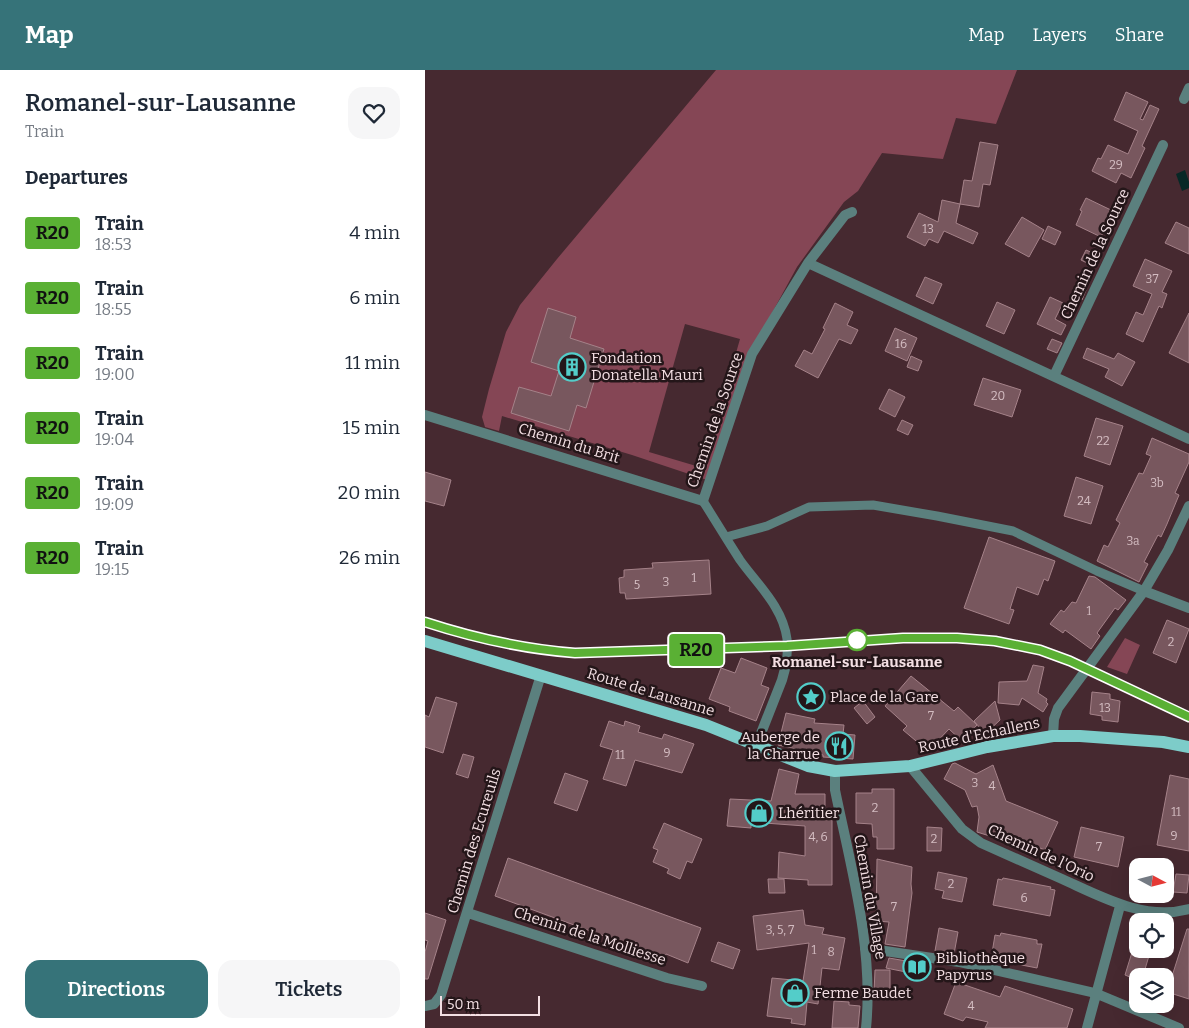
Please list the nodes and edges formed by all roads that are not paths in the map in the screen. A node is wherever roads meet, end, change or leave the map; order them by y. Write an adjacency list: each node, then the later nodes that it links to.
1 (1189, 88): 2 (street)
2 (1184, 99)
3 (1163, 145): 6 (street, Chemin de la Source)
4 (852, 212): 5 (street, Chemin de la Source)
5 (808, 263): 6 (street); 9 (street, Chemin de la Source)
6 (1054, 376): 8 (street)
7 (425, 415): 9 (street, Chemin du Brit)
8 (1189, 439)
9 (703, 501): 11 (street, Chemin de la Source)
10 (1189, 506): 12 (street)
11 (726, 537): 12 (street); 15 (street, Chemin de la Source)
12 (1144, 591): 13 (street); 17 (street)
13 (1189, 608)
14 (425, 641): 16 (main road, Route de Lausanne)
15 (786, 666): 18 (street)
16 (541, 675): 18 (main road, Route de Lausanne); 24 (street, Chemin des Ecureuils)
17 (1053, 736): 19 (main road, Route d'Echallens); 20 (main road, Route d'Echallens)
18 (756, 746): 21 (main road, Route de Lausanne)
19 (1189, 747)
20 (910, 766): 21 (main road, Route d'Echallens); 22 (street, Chemin de l'Orio)
21 (835, 771): 25 (street, Chemin du Village)
22 (1120, 906): 23 (street, Chemin de l'Orio); 27 (street)
23 (1189, 909)
24 (468, 913): 26 (street, Chemin de la Molliesse); 28 (street, Chemin des Ecureuils)
25 (865, 948): 27 (street); 29 (street, Chemin du Village)
26 (703, 986)
27 (1095, 993): 30 (street); 31 (street)
28 (425, 1006)
29 (866, 1028)
30 (1087, 1028)
31 (1179, 1028)

